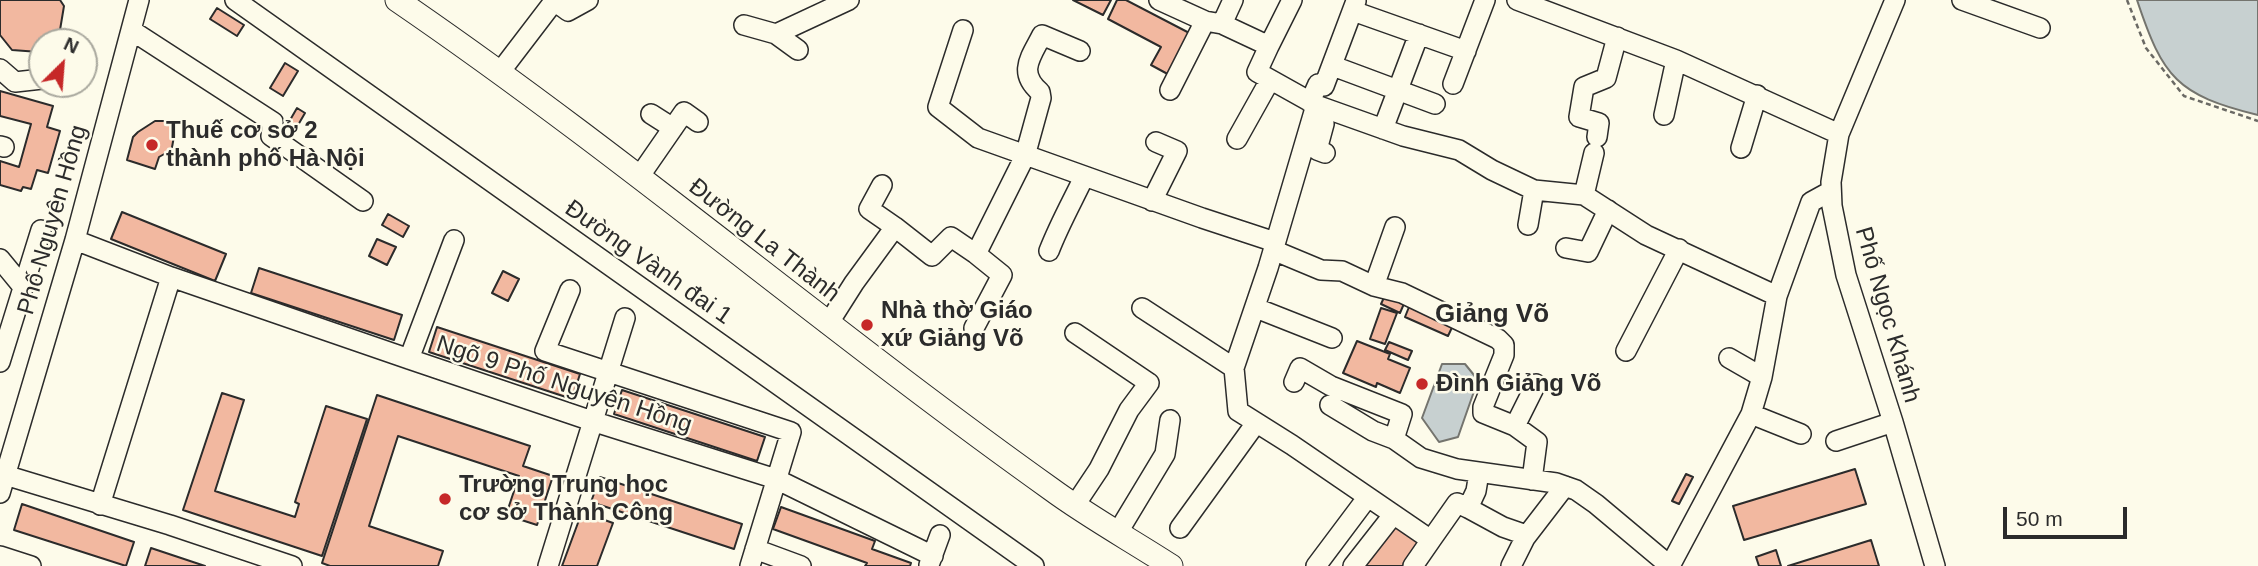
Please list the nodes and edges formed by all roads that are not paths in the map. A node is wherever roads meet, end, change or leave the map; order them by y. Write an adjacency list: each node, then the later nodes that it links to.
1 (139, 0): 18 (street, Phố Nguyên Hồng)
2 (234, 0): 125 (street, Đường Vành đai 1)
3 (397, 0): 30 (main road, Đường La Thành)
4 (588, 0): 13 (street)
5 (849, 0): 20 (street)
6 (1158, 0): 15 (street)
7 (1233, 0): 15 (street)
8 (1292, 0): 23 (street)
9 (1485, 0): 26 (street)
10 (1517, 0): 22 (street)
11 (1895, 0): 44 (street, Phố Ngọc Khánh)
12 (1962, 0): 17 (street)
13 (555, 1): 30 (street)
14 (1354, 5): 21 (street); 28 (street)
15 (1214, 23): 23 (street); 34 (street)
16 (744, 25): 20 (street)
17 (2040, 28)
18 (131, 30): 56 (street); 63 (street, Phố Nguyên Hồng)
19 (963, 30): 49 (street)
20 (776, 34): 24 (street)
21 (1419, 34): 26 (street); 35 (street)
22 (1617, 37): 27 (street); 55 (street)
23 (1269, 46): 31 (street)
24 (798, 50)
25 (1080, 51): 49 (street)
26 (1466, 51): 33 (street)
27 (1676, 60): 36 (street); 40 (street)
28 (1333, 66): 35 (street); 38 (street)
29 (0, 69): 32 (street)
30 (500, 72): 50 (main road, Đường La Thành)
31 (1270, 80): 38 (street); 45 (street)
32 (28, 81)
33 (1453, 84)
34 (1170, 90)
35 (1397, 91): 37 (street); 43 (street)
36 (1757, 95): 44 (street); 47 (street)
37 (1435, 104)
38 (1318, 106): 43 (street); 48 (street); 65 (street)
39 (651, 114): 42 (street)
40 (1664, 115)
41 (698, 122): 42 (street)
42 (673, 128): 50 (street)
43 (1384, 129): 53 (street)
44 (1839, 134): 54 (street, Phố Ngọc Khánh)
45 (1237, 139)
46 (1156, 142): 57 (street)
47 (1741, 148)
48 (1325, 153)
49 (1025, 156): 51 (street); 69 (street)
50 (639, 177): 80 (main road, Đường La Thành)
51 (1084, 177): 57 (street); 68 (street)
52 (881, 185): 60 (street)
53 (1534, 190): 55 (street); 59 (street)
54 (1831, 191): 76 (street); 97 (street, Phố Ngọc Khánh)
55 (1584, 195): 58 (street)
56 (363, 201)
57 (1152, 201): 65 (street)
58 (1608, 210): 66 (street); 67 (street)
59 (1528, 225)
60 (895, 227): 69 (street); 80 (street)
61 (1395, 227): 73 (street)
62 (41, 230): 74 (street, Phố Nguyên Hồng)
63 (75, 240): 71 (street, Ngõ 9 Phố Nguyên Hồng); 72 (street, Phố Nguyên Hồng)
64 (454, 240): 87 (street)
65 (1274, 246): 73 (street); 78 (street)
66 (1566, 248)
67 (1679, 249): 76 (street); 84 (street)
68 (1049, 251)
69 (976, 254): 81 (street)
70 (0, 259): 74 (street)
71 (171, 277): 87 (street, Ngõ 9 Phố Nguyên Hồng); 109 (street)
72 (61, 286): 74 (street); 106 (street, Phố Nguyên Hồng)
73 (1374, 286): 99 (street)
74 (23, 287): 85 (street, Phố Nguyên Hồng)
75 (570, 290): 89 (street)
76 (1777, 296): 90 (street)
77 (1142, 308): 88 (street)
78 (1256, 308): 83 (street); 88 (street)
79 (625, 318): 89 (street)
80 (828, 324): 110 (main road, Đường La Thành)
81 (974, 328)
82 (1075, 333): 110 (street)
83 (1332, 338)
84 (1626, 351)
85 (1, 355)
86 (1729, 358): 90 (street)
87 (408, 359): 96 (street, Ngõ 9 Phố Nguyên Hồng)
88 (1234, 368): 98 (street)
89 (607, 373): 96 (street); 104 (street)
90 (1762, 377): 94 (street)
91 (1294, 382): 101 (street)
92 (1536, 384): 99 (street)
93 (1331, 405): 101 (street)
94 (1752, 414): 100 (street); 131 (street)
95 (1170, 420): 114 (street)
96 (592, 421): 104 (street, Ngõ 9 Phố Nguyên Hồng); 123 (street)
97 (1894, 422): 102 (street); 132 (street, Phố Ngọc Khánh)
98 (1256, 423): 108 (street); 113 (street)
99 (1515, 426): 105 (street)
100 (1801, 434)
101 (1394, 439): 103 (street)
102 (1836, 441)
103 (1479, 473): 105 (street); 111 (street)
104 (776, 479): 119 (street); 120 (street, Ngõ 9 Phố Nguyên Hồng)
105 (1532, 481): 107 (street)
106 (3, 484): 109 (street)
107 (1565, 486): 116 (street); 131 (street)
108 (1367, 498): 112 (street); 127 (street)
109 (100, 505): 122 (street)
110 (1075, 505): 114 (main road, Đường La Thành)
111 (1468, 508): 116 (street); 117 (street)
112 (1392, 514): 117 (street); 128 (street)
113 (1180, 528)
114 (1118, 532): 126 (main road, Đường La Thành)
115 (940, 535): 120 (street)
116 (1526, 536): 130 (street)
117 (1431, 540): 129 (street)
118 (0, 556): 121 (street)
119 (752, 558): 124 (street)
120 (931, 561)
121 (32, 566)
122 (292, 566)
123 (548, 566)
124 (801, 566)
125 (1034, 566)
126 (1171, 566)
127 (1316, 566)
128 (1353, 566)
129 (1413, 566)
130 (1511, 566)
131 (1670, 566)
132 (1935, 566)

